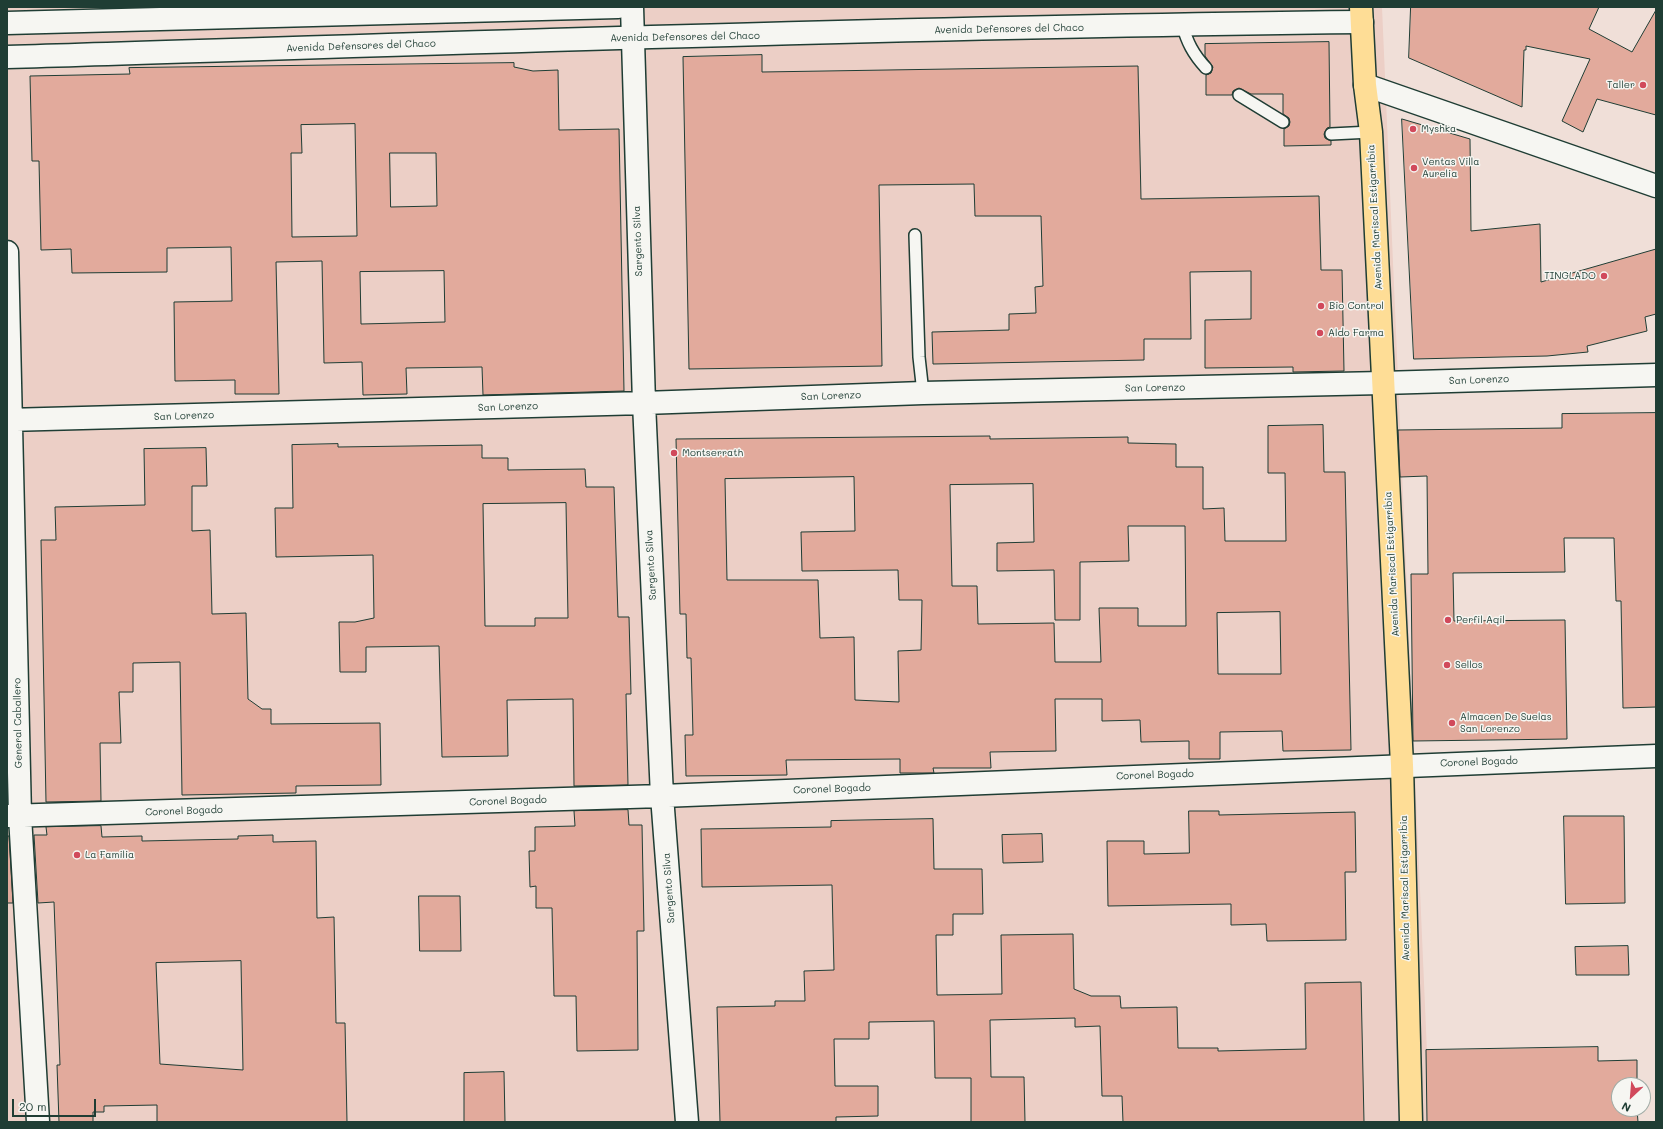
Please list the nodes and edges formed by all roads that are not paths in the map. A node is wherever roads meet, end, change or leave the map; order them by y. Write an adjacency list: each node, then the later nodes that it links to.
1 (618, 7): 4 (street)
2 (632, 7): 6 (street, Sargento Silva)
3 (1362, 14): 5 (street, Avenida Defensores del Chaco); 9 (highway, Avenida Mariscal Estigarribia)
4 (7, 23)
5 (1182, 24): 6 (street, Avenida Defensores del Chaco); 8 (lane)
6 (631, 38): 7 (street, Avenida Defensores del Chaco); 20 (street, Sargento Silva)
7 (7, 57)
8 (1206, 68)
9 (1365, 85): 12 (highway, Avenida Mariscal Estigarribia); 14 (street)
10 (1239, 95): 11 (lane)
11 (1283, 122)
12 (1371, 132): 13 (lane); 18 (highway, Avenida Mariscal Estigarribia)
13 (1331, 134)
14 (1656, 186)
15 (915, 235): 19 (lane)
16 (7, 252): 21 (street, General Caballero)
17 (1656, 375): 18 (street, San Lorenzo)
18 (1382, 383): 19 (street, San Lorenzo); 23 (highway, Avenida Mariscal Estigarribia)
19 (923, 392): 20 (street, San Lorenzo)
20 (644, 403): 21 (street, San Lorenzo); 24 (street, Sargento Silva)
21 (9, 420): 25 (street, General Caballero)
22 (1656, 756): 23 (street, Coronel Bogado)
23 (1402, 765): 24 (street, Coronel Bogado); 28 (highway, Avenida Mariscal Estigarribia)
24 (662, 796): 25 (street, Coronel Bogado); 27 (street, Sargento Silva)
25 (13, 816): 26 (street, General Caballero)
26 (38, 1122)
27 (687, 1122)
28 (1411, 1122)

